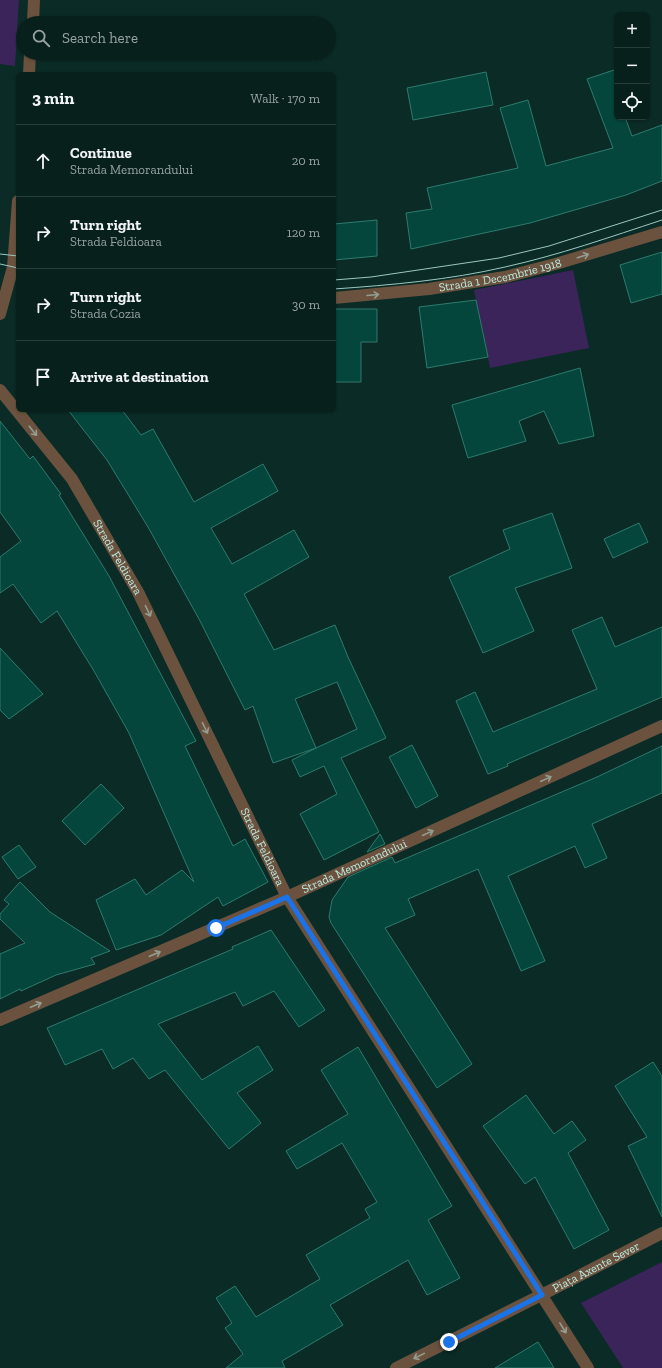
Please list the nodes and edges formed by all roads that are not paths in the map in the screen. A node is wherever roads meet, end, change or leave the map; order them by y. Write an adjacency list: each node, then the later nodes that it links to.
1 (34, 0): 2 (street)
2 (33, 16)
3 (30, 60): 4 (street)
4 (29, 72)
5 (16, 225): 7 (street)
6 (662, 232): 8 (street, Strada 1 Decembrie 1918, one-way to 6)
7 (10, 274): 9 (street)
8 (336, 298)
9 (0, 314)
10 (0, 390): 11 (street, Strada Feldioara, one-way to 11)
11 (16, 410)
12 (18, 412): 14 (street, Strada Feldioara, one-way to 14)
13 (662, 726): 14 (street, Strada Memorandului, one-way to 13)
14 (287, 897): 15 (street, Strada Memorandului, one-way to 14); 17 (street, Strada Feldioara)
15 (0, 1020)
16 (662, 1233): 17 (street, Piața Axente Sever)
17 (542, 1295): 18 (street, one-way to 18); 19 (street, Piața Axente Sever, one-way to 19)
18 (396, 1368)
19 (588, 1368)

